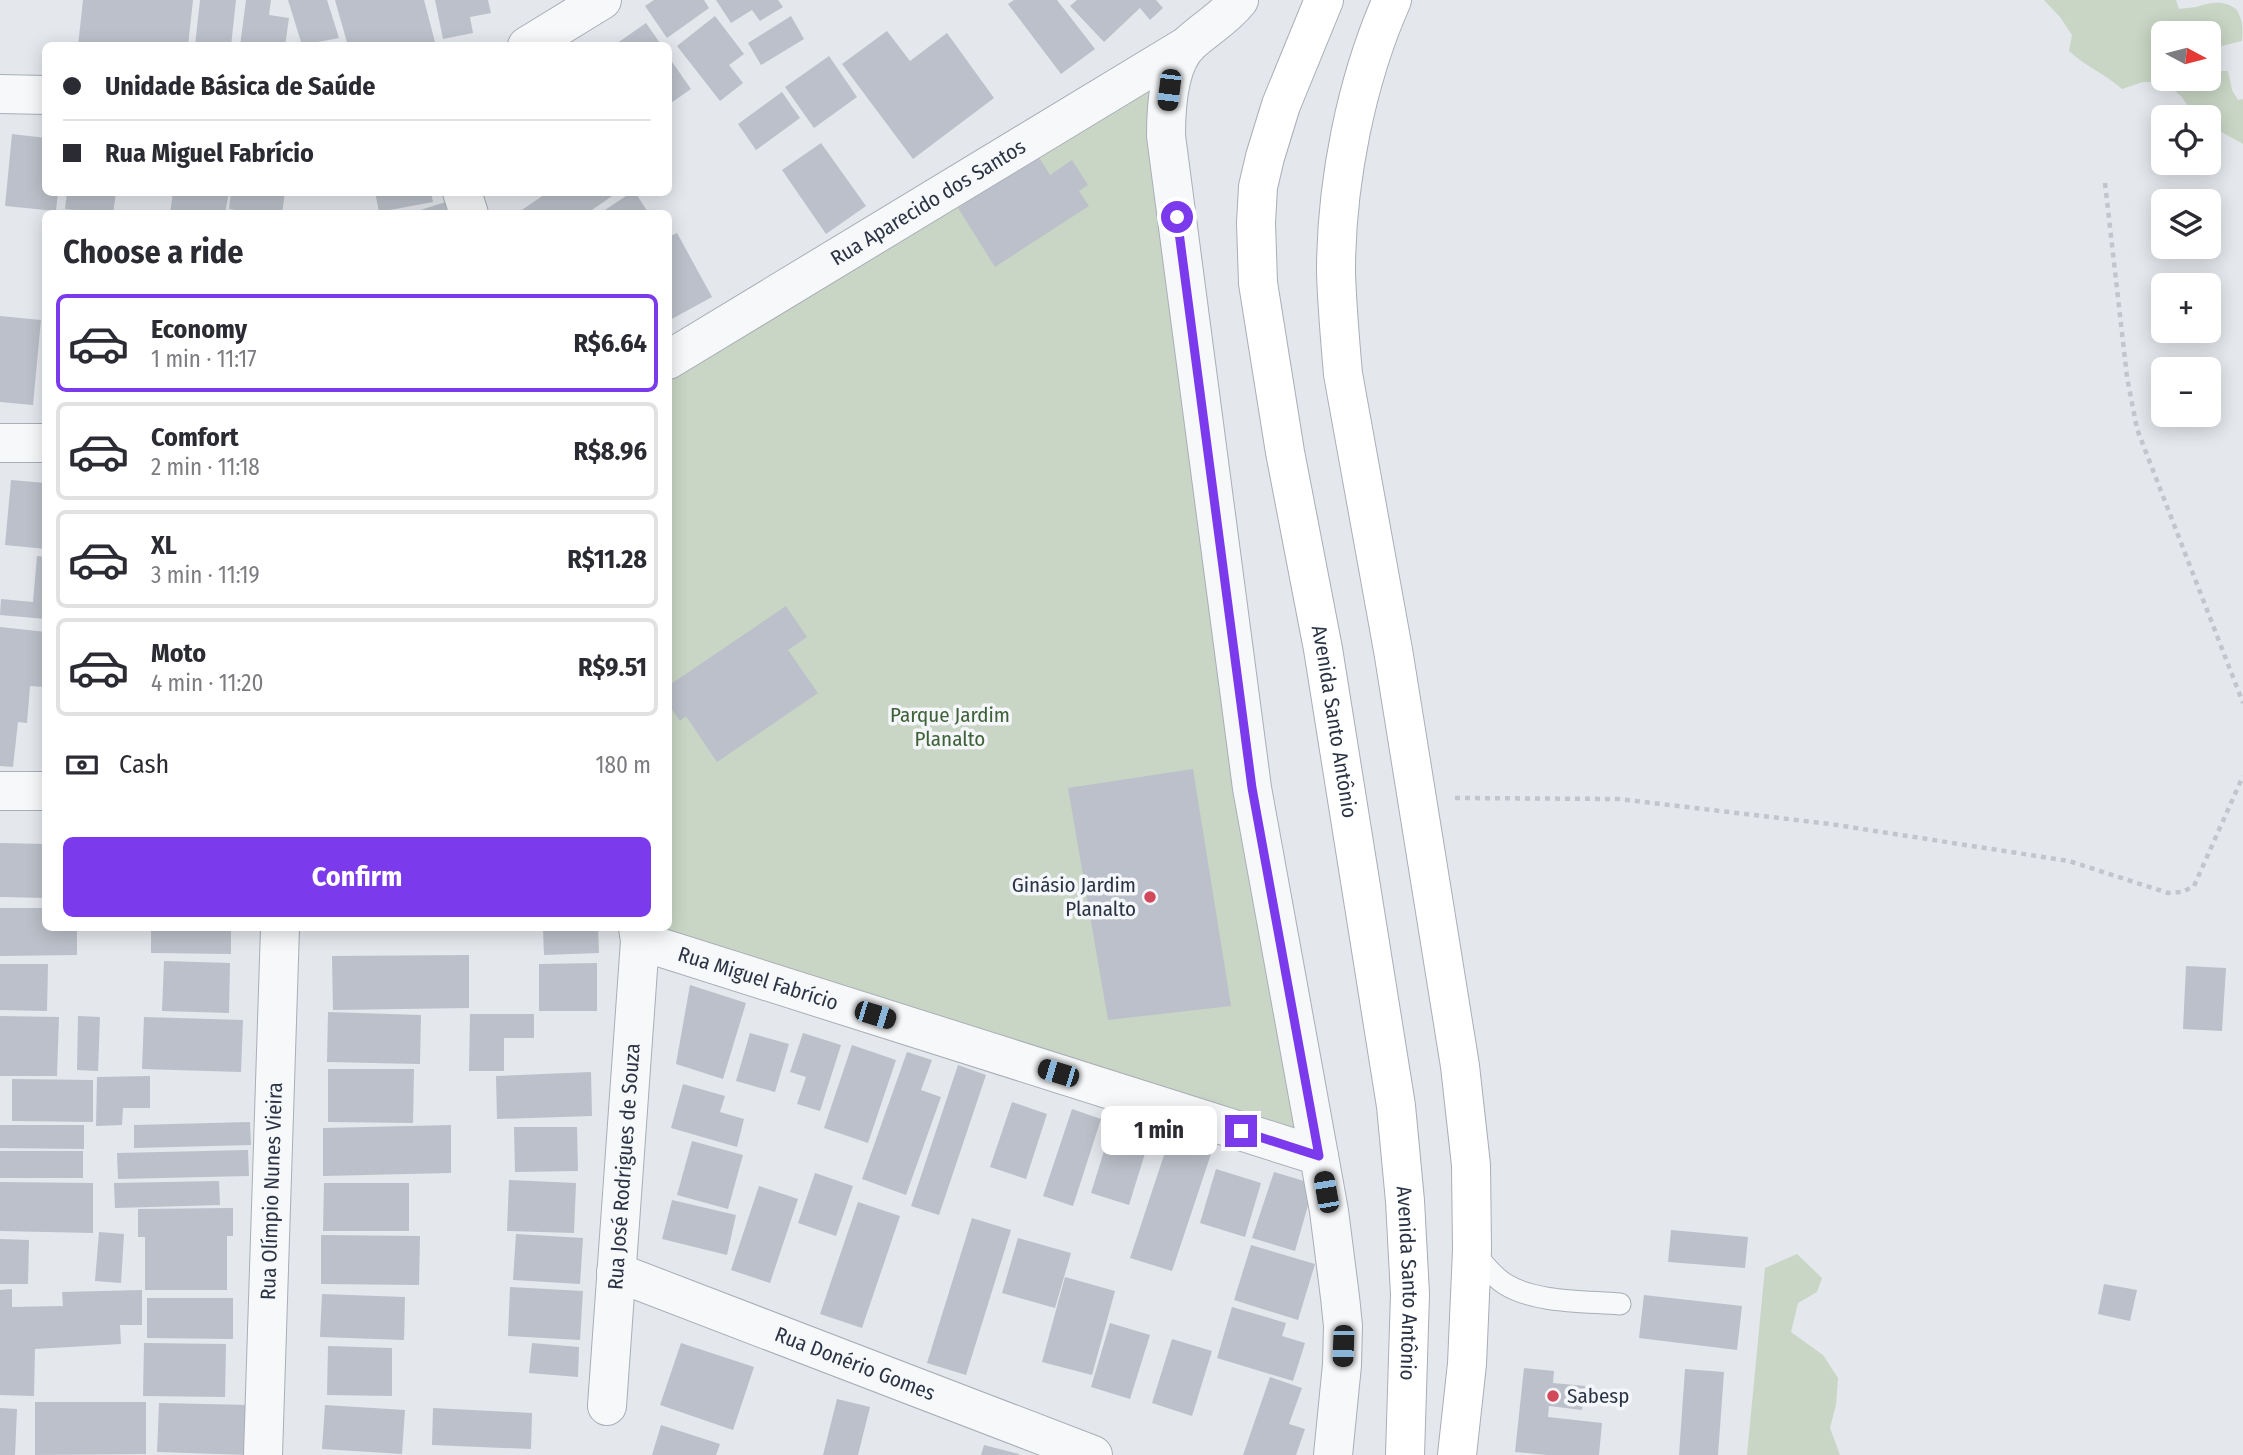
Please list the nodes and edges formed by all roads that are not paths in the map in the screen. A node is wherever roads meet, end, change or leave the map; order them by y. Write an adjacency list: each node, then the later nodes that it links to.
1 (602, 0): 5 (street)
2 (1324, 0): 24 (street, Avenida Santo Antônio)
3 (1392, 0): 17 (street)
4 (1232, 2): 6 (street, Rua Aparecido dos Santos)
5 (534, 42)
6 (1188, 45): 9 (street, Rua Aparecido dos Santos); 16 (street, Rua Aparecido dos Santos)
7 (0, 94): 8 (street)
8 (42, 95)
9 (672, 358)
10 (0, 443): 11 (street)
11 (42, 443)
12 (0, 791): 13 (street)
13 (42, 791)
14 (279, 931): 21 (street, Rua Olímpio Nunes Vieira)
15 (639, 934): 16 (street, Rua Miguel Fabrício); 18 (street, Rua José Rodrigues de Souza)
16 (1319, 1156): 23 (street, Rua Aparecido dos Santos)
17 (1472, 1250): 19 (lane); 25 (street)
18 (616, 1272): 20 (street, Rua José Rodrigues de Souza); 22 (street, Rua Donério Gomes)
19 (1620, 1304)
20 (607, 1406)
21 (263, 1455)
22 (1093, 1455)
23 (1333, 1455)
24 (1405, 1455)
25 (1457, 1455)

